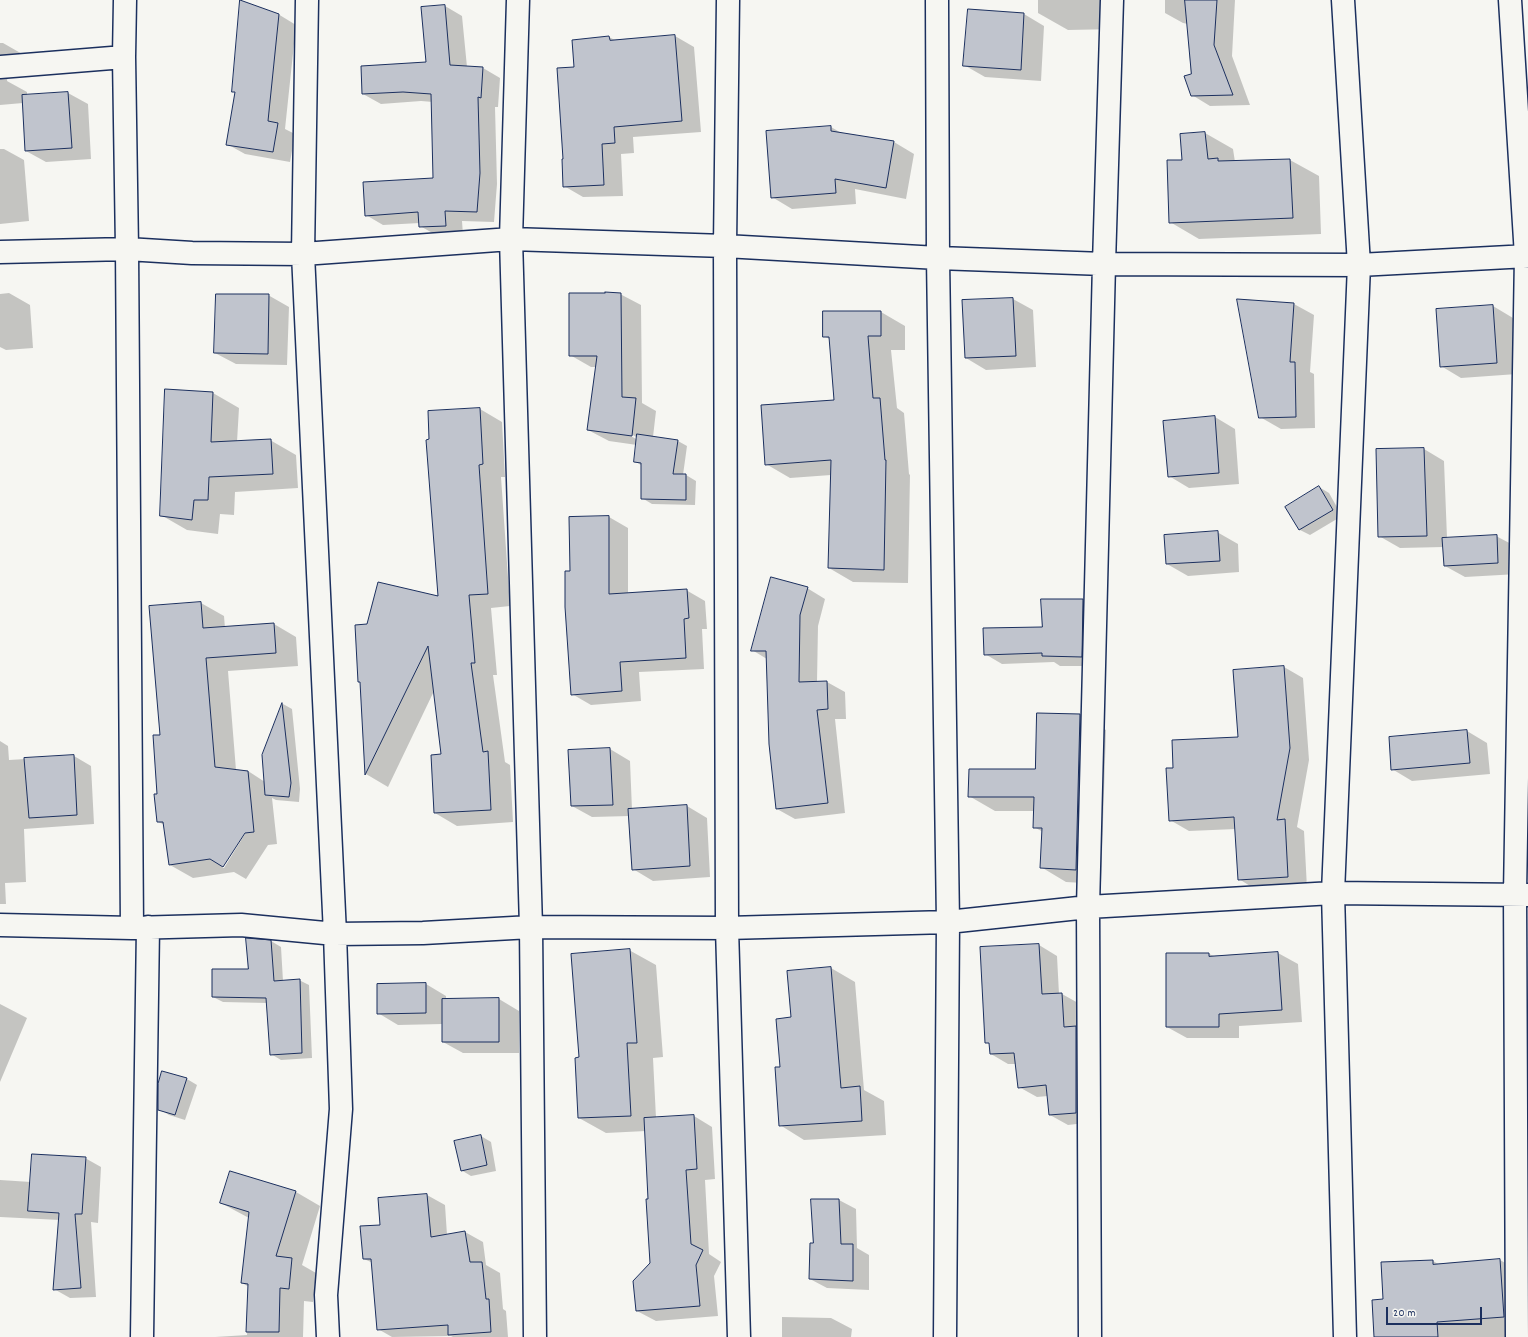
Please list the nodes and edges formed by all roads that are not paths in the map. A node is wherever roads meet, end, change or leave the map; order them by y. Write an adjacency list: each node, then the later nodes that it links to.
1 (125, 0): 9 (street)
2 (307, 0): 15 (street)
3 (518, 0): 11 (street)
4 (728, 0): 12 (street)
5 (937, 0): 17 (street)
6 (1112, 0): 18 (street)
7 (1342, 0): 19 (street)
8 (1510, 0): 16 (street)
9 (124, 57): 10 (street); 13 (street)
10 (0, 67)
11 (510, 239): 12 (street); 15 (street); 25 (street)
12 (725, 246): 17 (street); 27 (street)
13 (127, 249): 14 (street); 15 (street); 26 (street)
14 (0, 252)
15 (303, 254): 28 (street)
16 (1527, 256): 19 (street); 21 (street)
17 (938, 258): 18 (street); 23 (street)
18 (1104, 264): 19 (street); 22 (street)
19 (1360, 265): 20 (street)
20 (1333, 893): 21 (street); 22 (street); 35 (street)
21 (1521, 894): 36 (street)
22 (1088, 907): 23 (street); 34 (street)
23 (948, 922): 27 (street); 33 (street)
24 (0, 925): 26 (street)
25 (531, 927): 27 (street); 28 (street); 31 (street)
26 (140, 928): 28 (street); 29 (street)
27 (727, 928): 32 (street)
28 (336, 934): 30 (street)
29 (142, 1337)
30 (328, 1337)
31 (534, 1337)
32 (739, 1337)
33 (945, 1337)
34 (1090, 1337)
35 (1345, 1337)
36 (1517, 1337)

